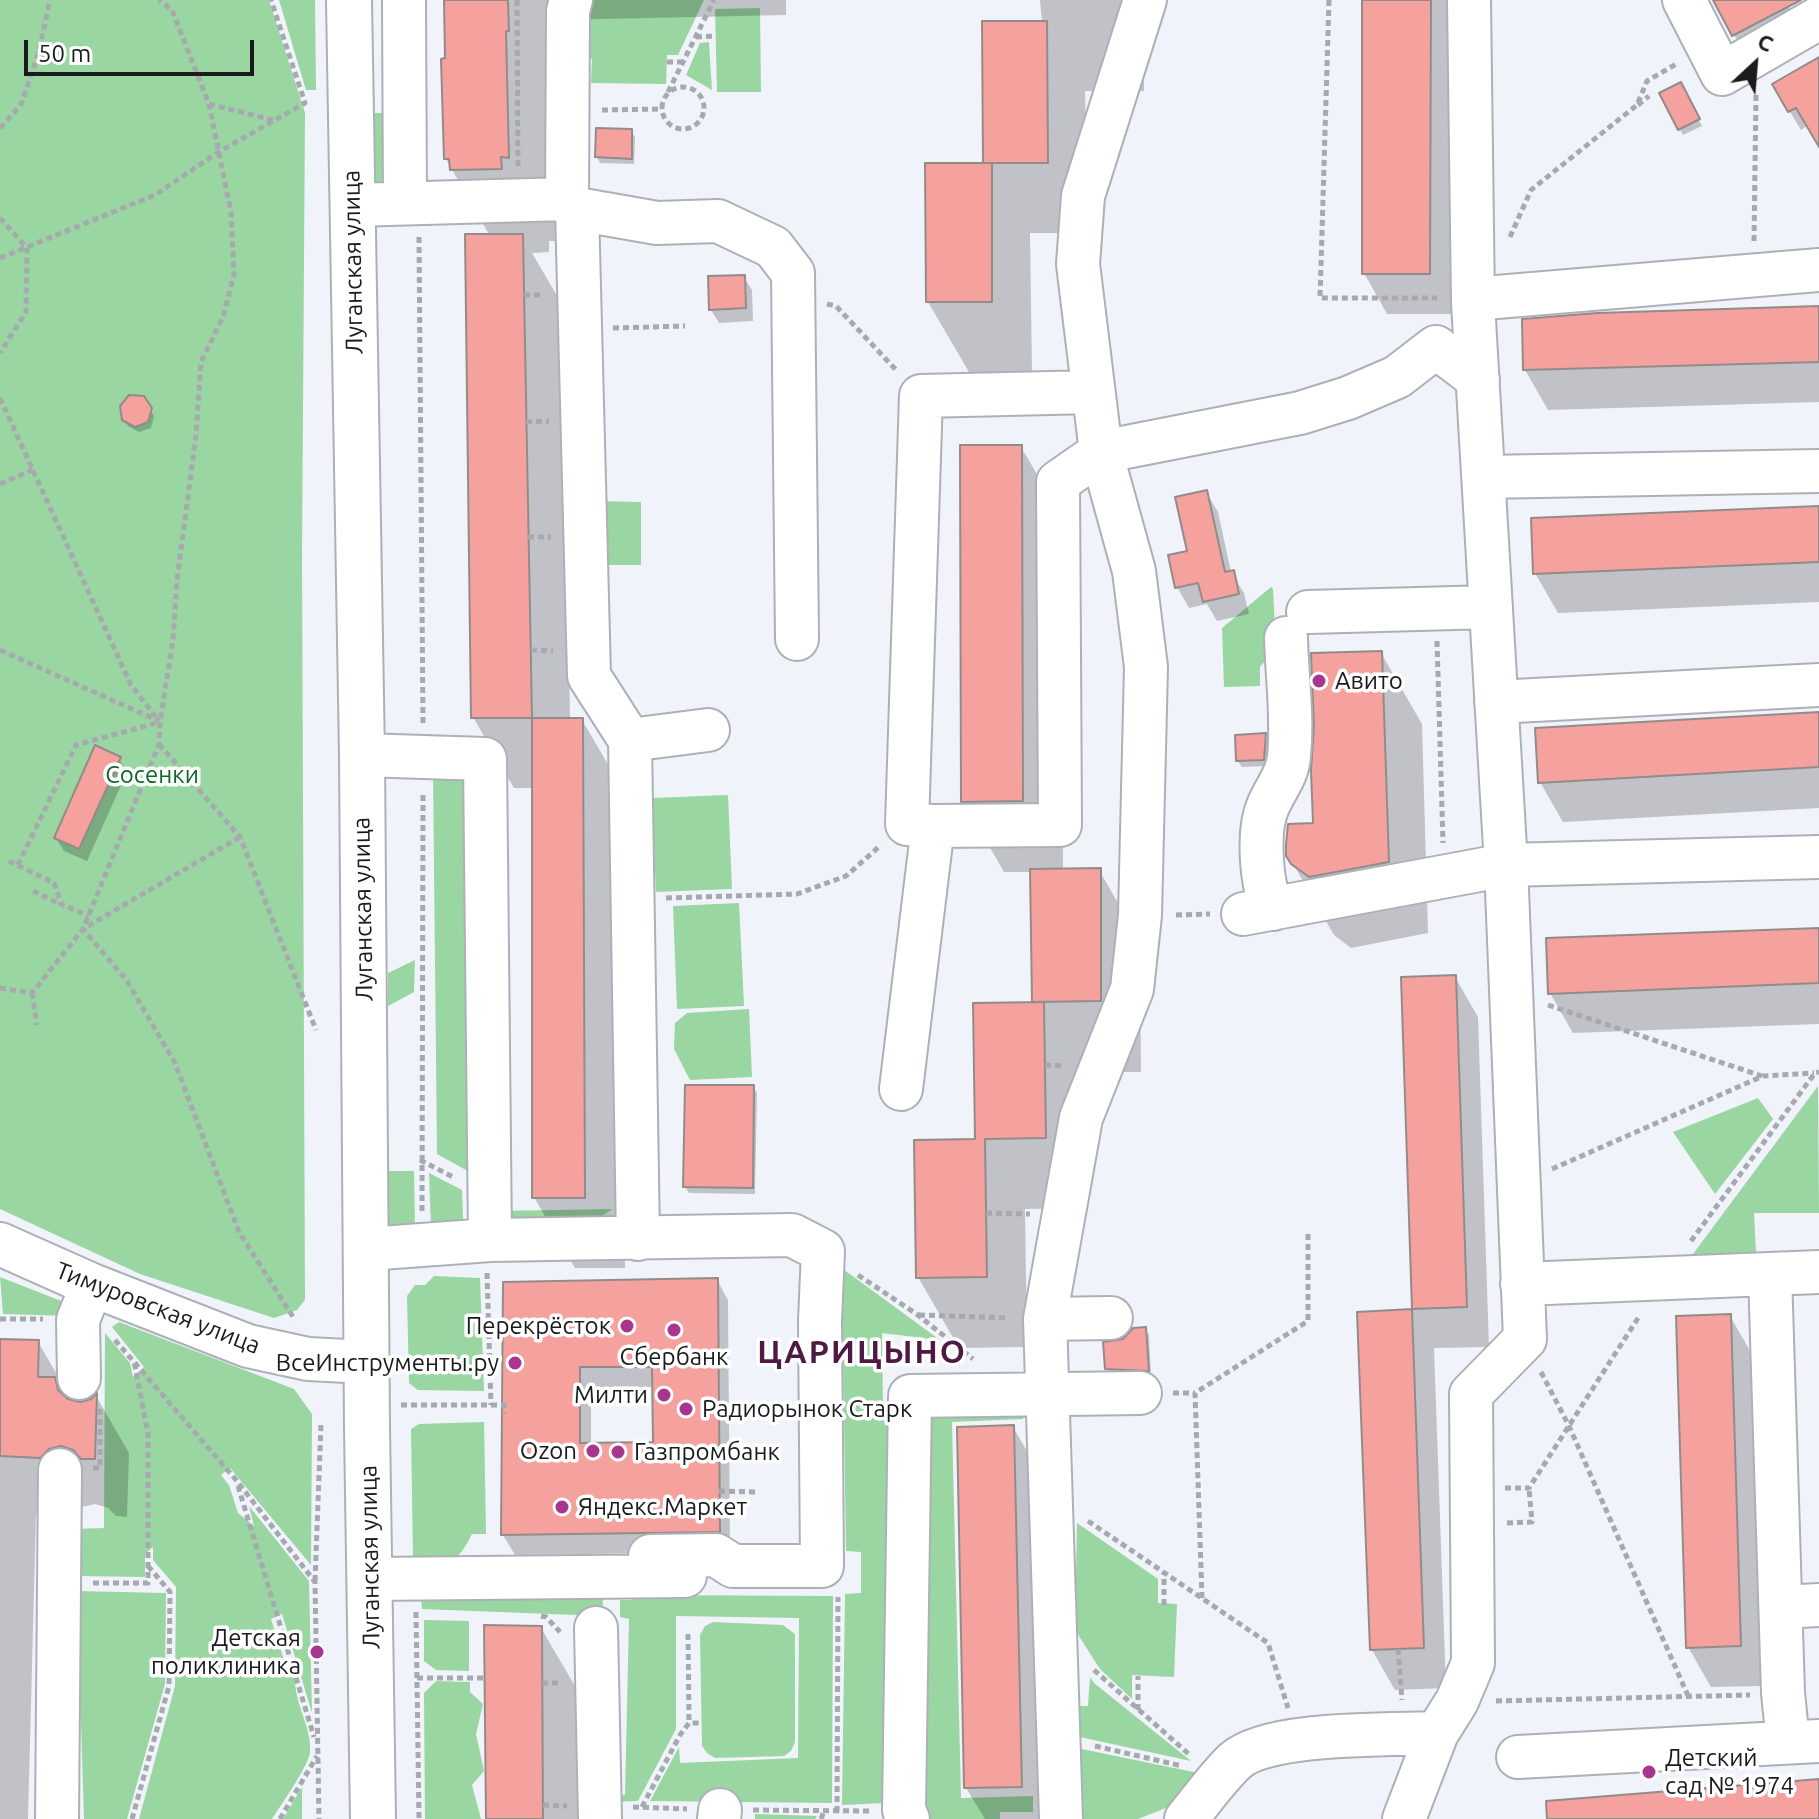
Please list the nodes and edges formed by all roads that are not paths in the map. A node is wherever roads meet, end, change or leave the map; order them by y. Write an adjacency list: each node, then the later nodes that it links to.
1 (349, 0): 10 (main road, Луганская улица)
2 (404, 0): 8 (street)
3 (571, 0): 9 (street)
4 (1145, 0): 15 (street)
5 (1469, 0): 12 (street)
6 (1684, 0): 7 (street)
7 (1819, 18)
8 (412, 203): 9 (street); 10 (street)
9 (572, 204): 20 (street); 24 (street)
10 (352, 205): 25 (main road, Луганская улица)
11 (1819, 270): 12 (street)
12 (1458, 297): 13 (street); 14 (street)
13 (1434, 328): 14 (street); 16 (street)
14 (1478, 379): 18 (street)
15 (1093, 392): 16 (street); 26 (street)
16 (1101, 452): 26 (street); 39 (street)
17 (1819, 471): 18 (street)
18 (1484, 477): 19 (street)
19 (1491, 607): 22 (street); 28 (street)
20 (797, 639)
21 (1819, 685): 22 (street)
22 (1496, 702): 28 (street)
23 (708, 730): 24 (street)
24 (630, 740): 30 (street)
25 (362, 755): 31 (street); 33 (main road, Луганская улица)
26 (920, 825): 29 (street)
27 (1819, 857): 28 (street)
28 (1506, 865): 36 (street)
29 (901, 1089)
30 (638, 1239): 31 (street); 46 (street)
31 (488, 1240): 33 (street)
32 (0, 1244): 37 (street, Тимуровская улица)
33 (367, 1249): 40 (main road, Луганская улица)
34 (1819, 1272): 35 (street)
35 (1770, 1274): 36 (street); 48 (street)
36 (1522, 1284): 50 (street)
37 (92, 1285): 40 (street, Тимуровская улица); 41 (street)
38 (1111, 1318): 39 (street)
39 (1045, 1319): 43 (street)
40 (367, 1362): 47 (main road, Луганская улица)
41 (79, 1378)
42 (1140, 1393): 43 (street)
43 (1032, 1394): 56 (street); 57 (street)
44 (60, 1470): 53 (street)
45 (650, 1556): 46 (street)
46 (733, 1566): 47 (street)
47 (371, 1579): 54 (main road, Луганская улица)
48 (1800, 1606): 51 (street)
49 (580, 1632): 55 (street)
50 (1433, 1723): 58 (street); 59 (street)
51 (1803, 1742): 52 (street)
52 (1518, 1757)
53 (57, 1819)
54 (373, 1819)
55 (600, 1819)
56 (908, 1819)
57 (1061, 1819)
58 (1186, 1819)
59 (1404, 1819)

